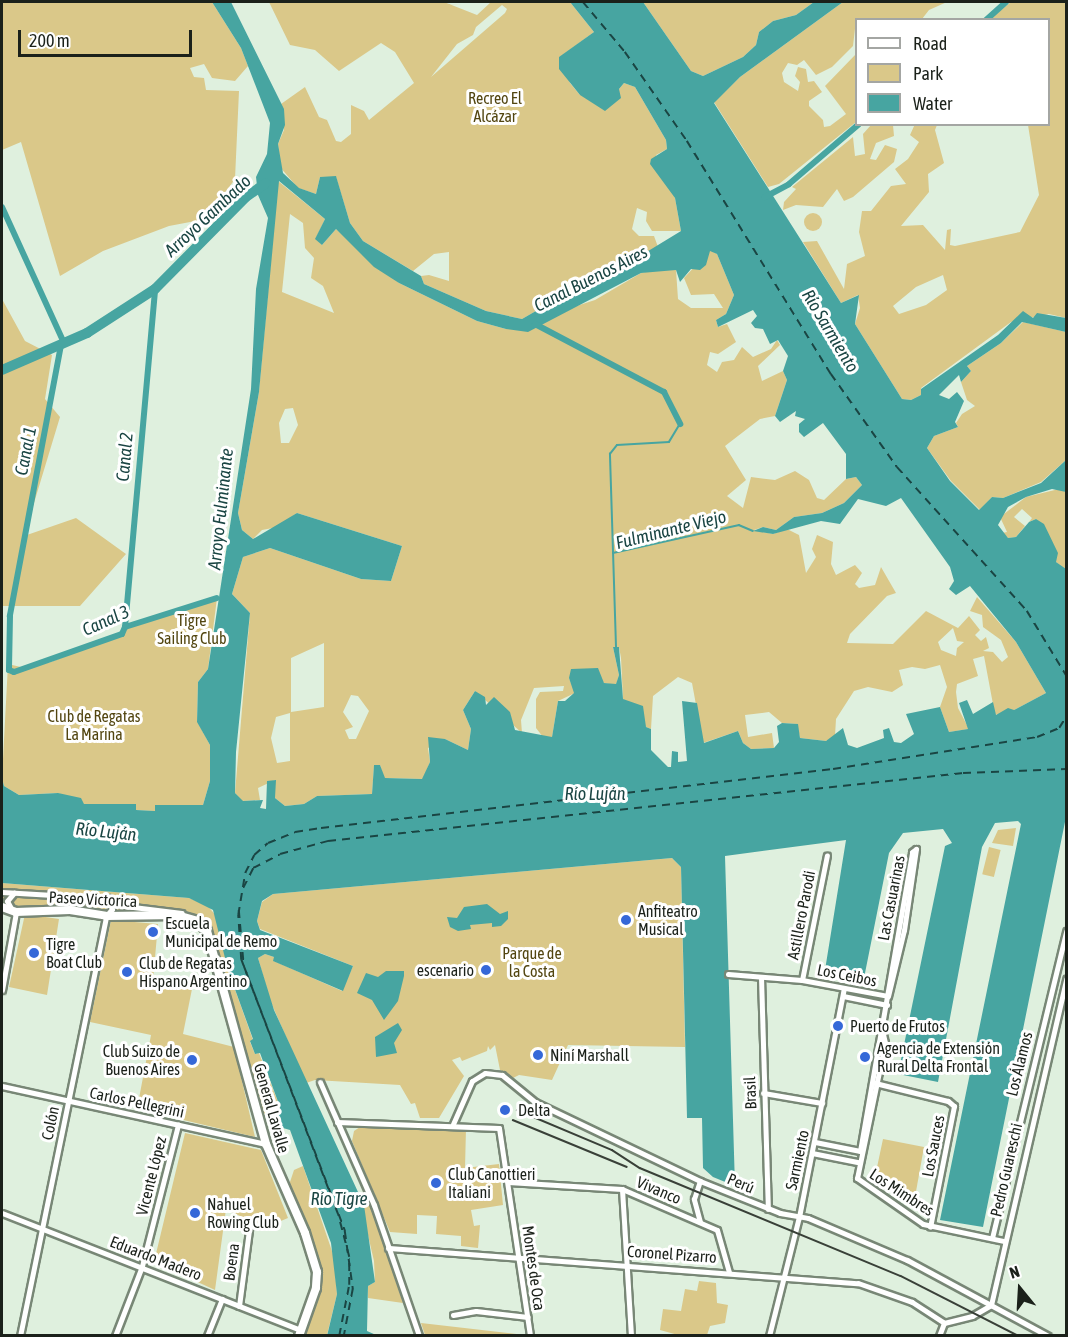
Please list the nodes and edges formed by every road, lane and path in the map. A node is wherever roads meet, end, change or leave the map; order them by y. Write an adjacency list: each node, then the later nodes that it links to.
1 (827, 855): 13 (street, Astillero Parodi)
2 (2, 892): 3 (street, Paseo Victorica)
3 (14, 893): 4 (street, Paseo Victorica); 6 (street)
4 (108, 898): 7 (street, Colón); 8 (street, Paseo Victorica)
5 (2, 907): 6 (street, Paseo Victorica)
6 (14, 911): 7 (street, Paseo Victorica); 15 (street)
7 (106, 916): 8 (street, Paseo Victorica); 23 (street, Colón)
8 (198, 921): 31 (street, General Lavalle)
9 (1066, 931): 25 (street, Los Álamos)
10 (728, 974): 11 (street, Los Ceibos)
11 (761, 977): 13 (street, Los Ceibos); 22 (street, Brasil)
12 (1066, 979): 26 (street, Pedro Guareschi)
13 (802, 980): 14 (street, Los Ceibos)
14 (844, 988): 16 (street, Sarmiento); 17 (street, Los Ceibos)
15 (2, 990)
16 (843, 996): 18 (street); 24 (street, Sarmiento)
17 (888, 996): 17 (street, Las Casuarinas); 18 (street, Las Casuarinas)
18 (887, 1005): 20 (street, Las Casuarinas)
19 (320, 1082): 27 (street)
20 (873, 1082): 32 (street, Las Casuarinas); 44 (street, Los Sauces)
21 (2, 1086): 23 (street, Carlos Pellegrini)
22 (763, 1093): 24 (street); 39 (street, Brasil)
23 (69, 1101): 29 (street, Carlos Pellegrini); 45 (street, Colón)
24 (822, 1103): 30 (street, Sarmiento)
25 (1023, 1106): 26 (street); 46 (street, Los Álamos)
26 (1034, 1108): 47 (street, Pedro Guareschi)
27 (337, 1122): 28 (street); 48 (street)
28 (453, 1124): 36 (street, Perú); 37 (street, Montes de Oca)
29 (178, 1125): 31 (street, Carlos Pellegrini); 51 (street, Vicente López)
30 (814, 1142): 32 (street); 33 (street, Sarmiento)
31 (266, 1144): 60 (street, General Lavalle)
32 (860, 1151): 34 (street, Las Casuarinas)
33 (812, 1152): 34 (street); 41 (street, Sarmiento)
34 (857, 1162): 35 (street, Las Casuarinas)
35 (857, 1178): 44 (street, Los Mimbres)
36 (700, 1181): 39 (street, Perú); 42 (street)
37 (508, 1182): 38 (street, Vivanco); 49 (street, Montes de Oca)
38 (622, 1189): 42 (street, Vivanco); 50 (street)
39 (768, 1209): 41 (street, Perú)
40 (2, 1214): 45 (street, Eduardo Madero)
41 (799, 1217): 53 (street, Sarmiento); 55 (street, Perú)
42 (700, 1222): 52 (street, Vivanco)
43 (250, 1223): 56 (street, Boena)
44 (930, 1227): 46 (street, Los Mimbres)
45 (41, 1229): 51 (street, Eduardo Madero); 61 (street, Colón)
46 (992, 1238): 47 (street, Los Mimbres)
47 (1004, 1241): 55 (street, Pedro Guareschi)
48 (388, 1248): 49 (street, Coronel Pizarro); 64 (street)
49 (519, 1257): 50 (street, Coronel Pizarro); 58 (street, Montes de Oca)
50 (627, 1264): 52 (street, Coronel Pizarro); 66 (street)
51 (142, 1266): 54 (street, Eduardo Madero); 62 (street, Vicente López)
52 (729, 1272): 53 (street, Coronel Pizarro)
53 (786, 1276): 59 (street, Coronel Pizarro); 67 (street, Sarmiento)
54 (222, 1299): 56 (street, Eduardo Madero); 63 (street)
55 (991, 1305): 59 (street); 69 (street, Perú)
56 (239, 1306): 60 (street, Eduardo Madero)
57 (453, 1315): 58 (street)
58 (528, 1317): 65 (street, Montes de Oca)
59 (944, 1323): 68 (street)
60 (300, 1333)
61 (20, 1335)
62 (115, 1335)
63 (207, 1335)
64 (419, 1335)
65 (530, 1335)
66 (631, 1335)
67 (770, 1335)
68 (939, 1335)
69 (1048, 1335)

